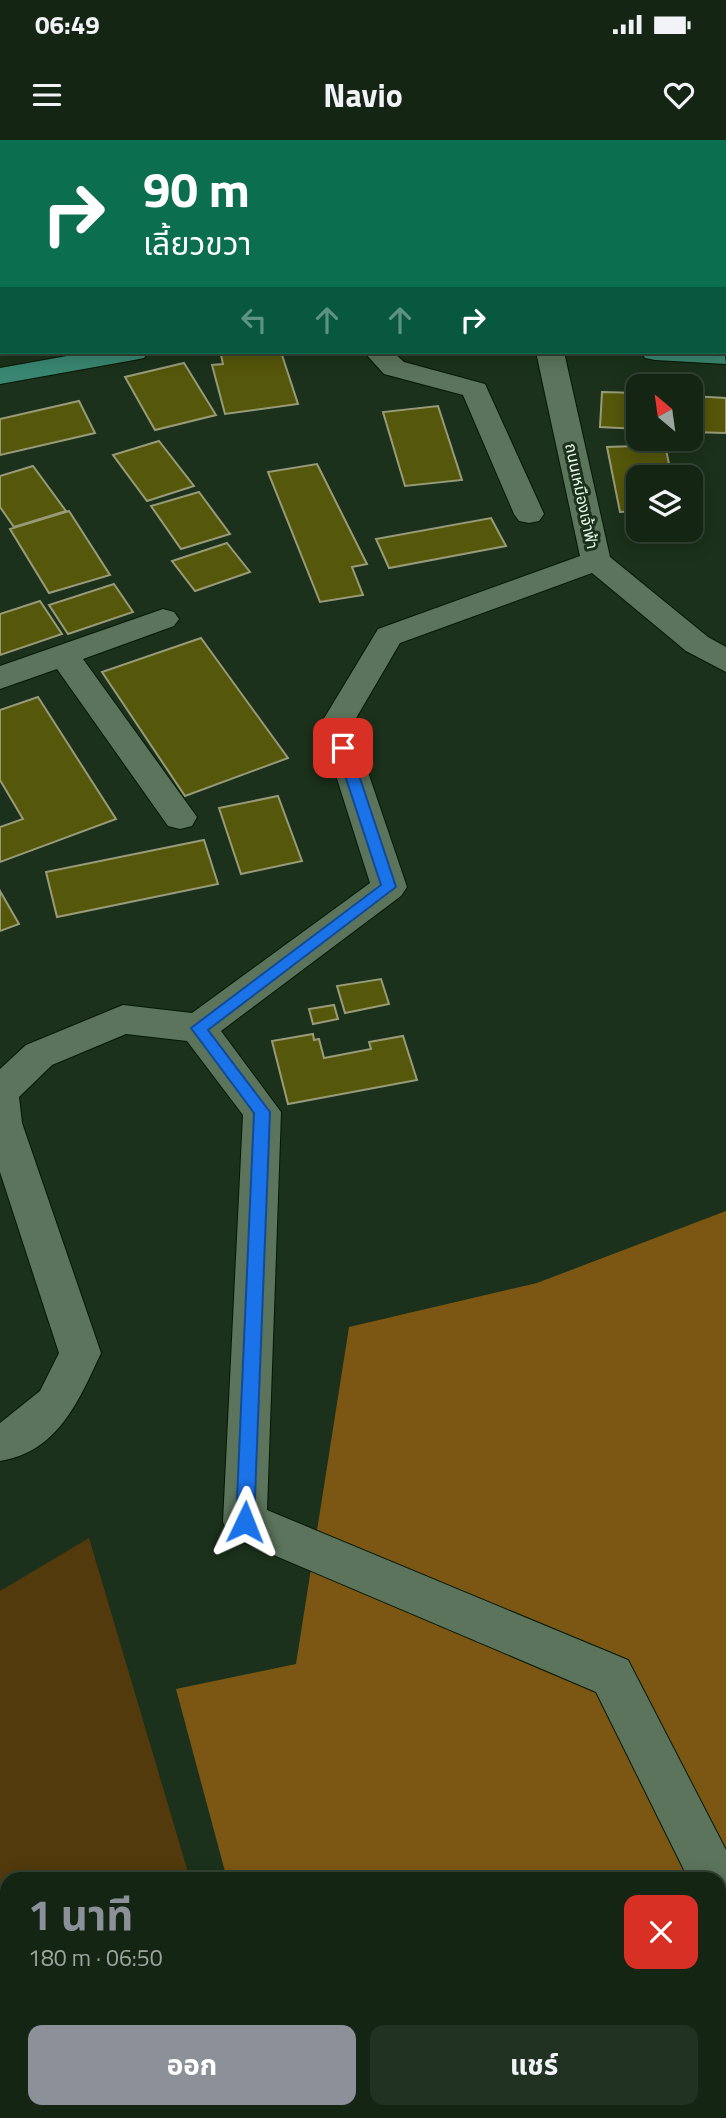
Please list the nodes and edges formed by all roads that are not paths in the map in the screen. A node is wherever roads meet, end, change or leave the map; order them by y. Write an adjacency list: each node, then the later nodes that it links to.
1 (123, 354): 6 (main road)
2 (379, 354): 7 (street)
3 (550, 354): 8 (street, ถนนเหมืองเจ้าฟ้า)
4 (690, 354): 5 (main road)
5 (726, 356)
6 (0, 376)
7 (529, 514)
8 (596, 561): 11 (street, ถนนเหมืองเจ้าฟ้า); 14 (street)
9 (163, 620): 10 (street)
10 (63, 654): 12 (street); 13 (street)
11 (726, 661)
12 (0, 678)
13 (180, 817)
14 (198, 1028): 15 (street); 17 (street)
15 (0, 1093): 16 (street)
16 (0, 1442)
17 (711, 1872)

